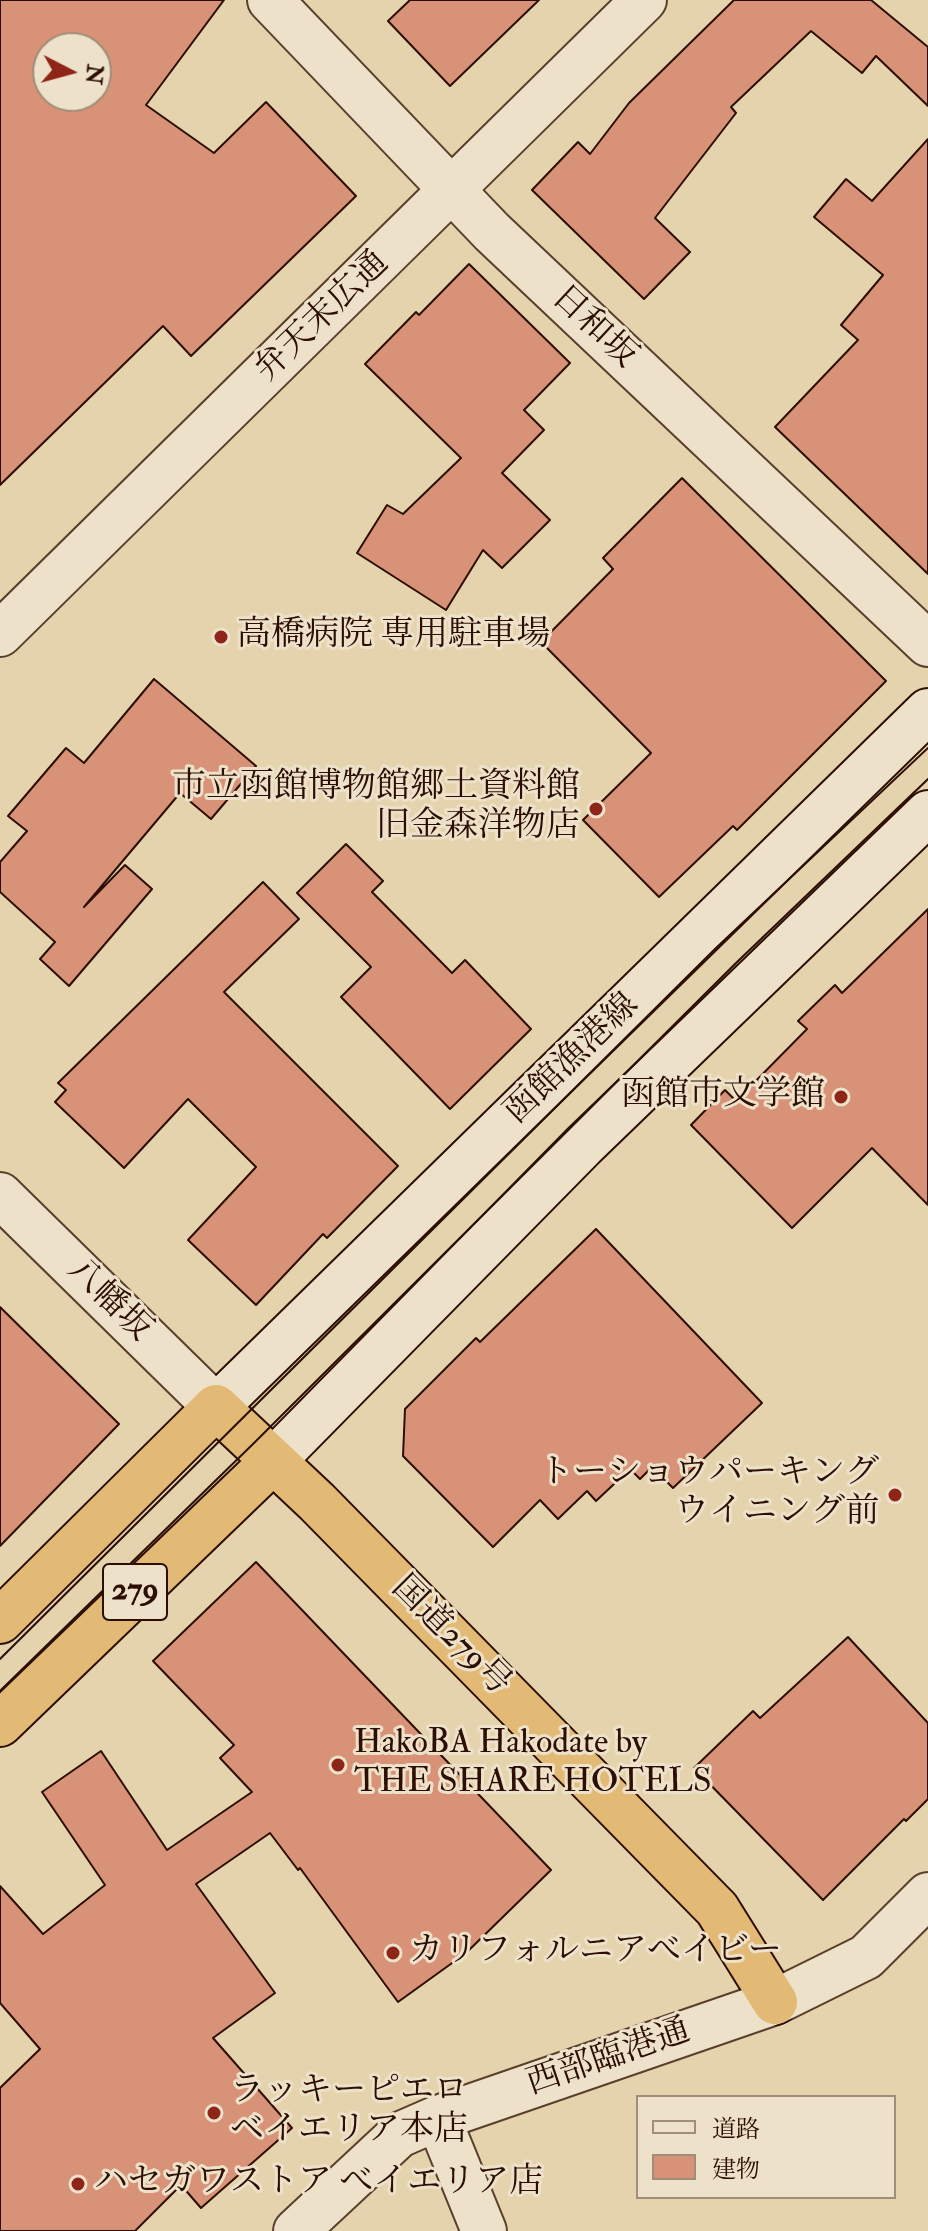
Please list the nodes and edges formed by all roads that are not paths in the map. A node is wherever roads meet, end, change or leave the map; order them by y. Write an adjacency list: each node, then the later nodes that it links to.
1 (270, 0): 3 (street, 日和坂)
2 (644, 0): 3 (street, 弁天末広通)
3 (453, 191): 4 (street, 弁天末広通); 5 (street, 日和坂)
4 (0, 634)
5 (928, 644)
6 (928, 711): 9 (street, 函館漁港線)
7 (928, 813): 10 (street, 函館漁港線)
8 (0, 1195): 9 (street, 八幡坂)
9 (216, 1407): 10 (highway, 国道279号); 11 (highway, 279)
10 (272, 1462): 12 (highway, 279); 14 (highway, 国道279号)
11 (0, 1621)
12 (0, 1724)
13 (928, 1895): 14 (street, 西部臨港通)
14 (775, 2002): 15 (street, 西部臨港通)
15 (438, 2118): 16 (street, 西部臨港通); 17 (street)
16 (296, 2231)
17 (484, 2231)

